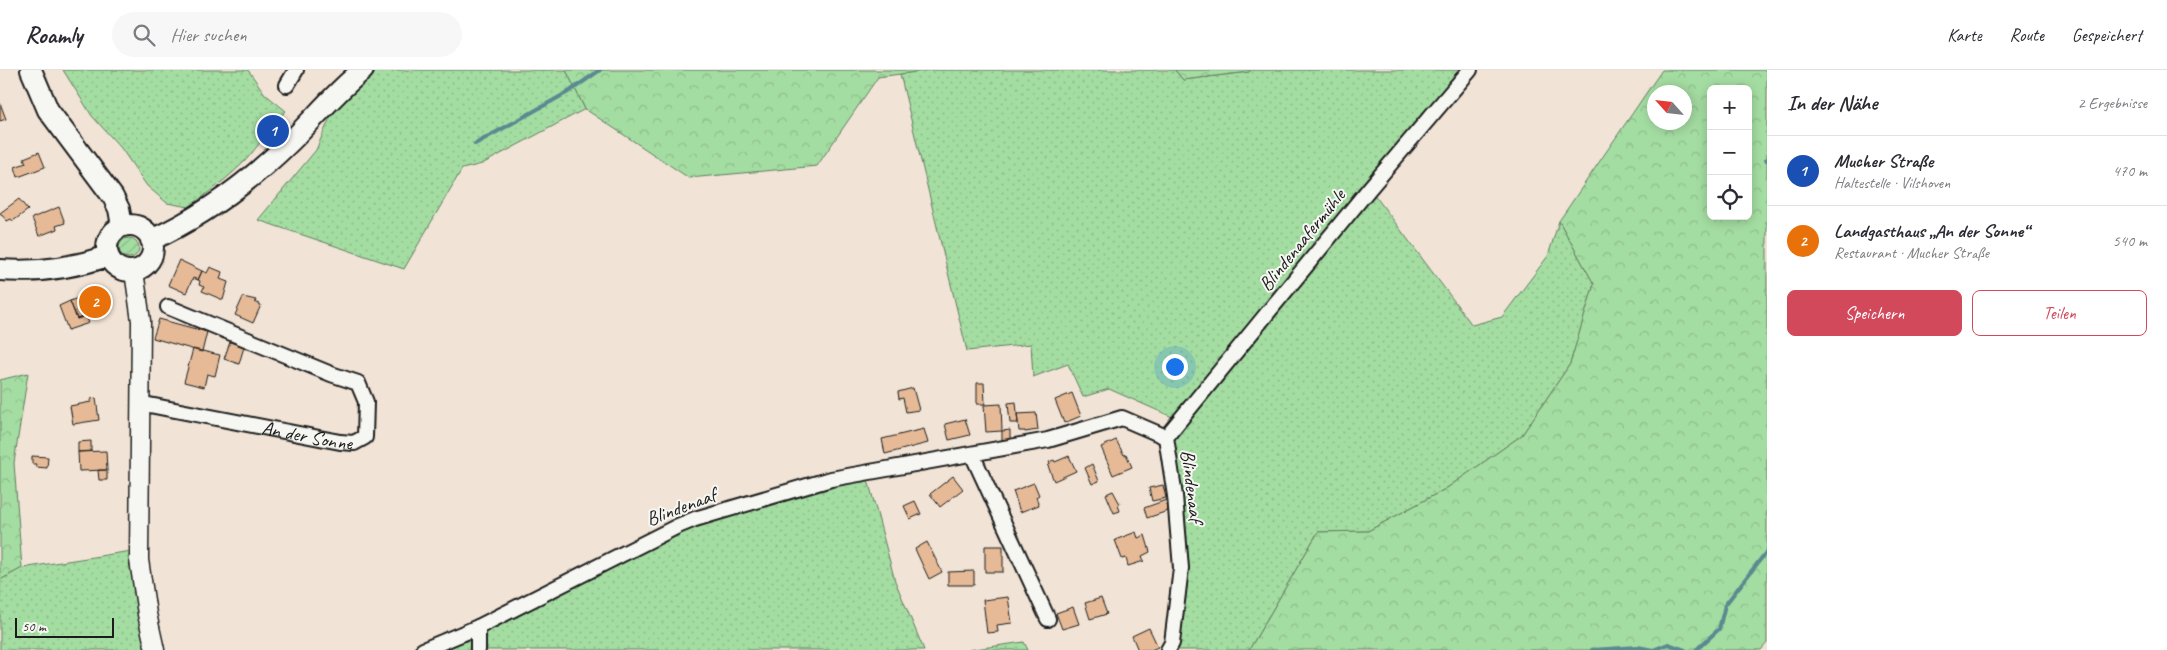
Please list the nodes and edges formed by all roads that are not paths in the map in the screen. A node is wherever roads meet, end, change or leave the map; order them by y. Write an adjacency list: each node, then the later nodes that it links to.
1 (31, 70): 6 (main road)
2 (296, 70): 5 (street)
3 (363, 70): 7 (main road)
4 (1470, 70): 13 (street, Blindenaafermühle)
5 (287, 85)
6 (122, 226): 7 (main road); 8 (main road)
7 (152, 240): 10 (main road)
8 (108, 256): 9 (main road); 10 (main road)
9 (0, 270)
10 (134, 271): 12 (street)
11 (168, 307): 12 (street, An der Sonne)
12 (139, 403): 17 (street)
13 (1166, 437): 14 (street, Blindenaaf); 20 (street, Blindenaaf)
14 (972, 454): 15 (street); 16 (street, Blindenaaf)
15 (1048, 619)
16 (478, 627): 18 (street, Blindenaaf); 19 (street)
17 (155, 650)
18 (423, 650)
19 (478, 650)
20 (1168, 650)

